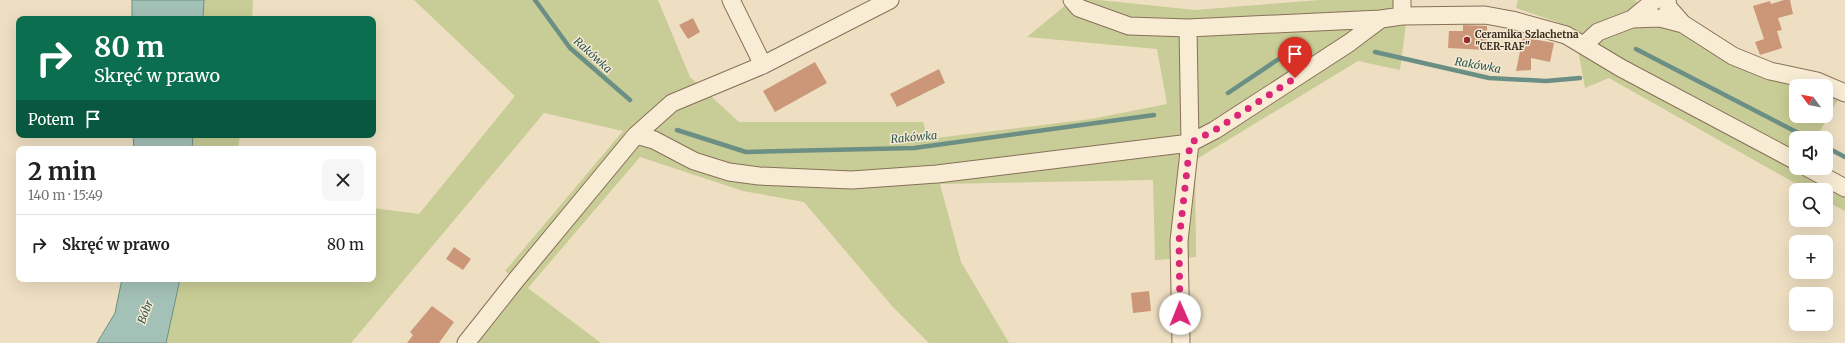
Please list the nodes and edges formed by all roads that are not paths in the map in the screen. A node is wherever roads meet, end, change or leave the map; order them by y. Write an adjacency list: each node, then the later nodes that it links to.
1 (731, 0): 12 (street)
2 (890, 0): 12 (street)
3 (1072, 0): 10 (street)
4 (1655, 0): 7 (street)
5 (1668, 0): 9 (street)
6 (1402, 8): 8 (street); 11 (street)
7 (1632, 18): 9 (street); 11 (street)
8 (1381, 19): 10 (street); 15 (street)
9 (1683, 24): 13 (street)
10 (1188, 28): 15 (street)
11 (1584, 45): 16 (street)
12 (763, 65): 14 (street)
13 (1845, 93)
14 (636, 135): 15 (street); 19 (street)
15 (1190, 143): 20 (street)
16 (1789, 158)
17 (1821, 175): 18 (street)
18 (1845, 188)
19 (466, 343)
20 (1181, 343)

